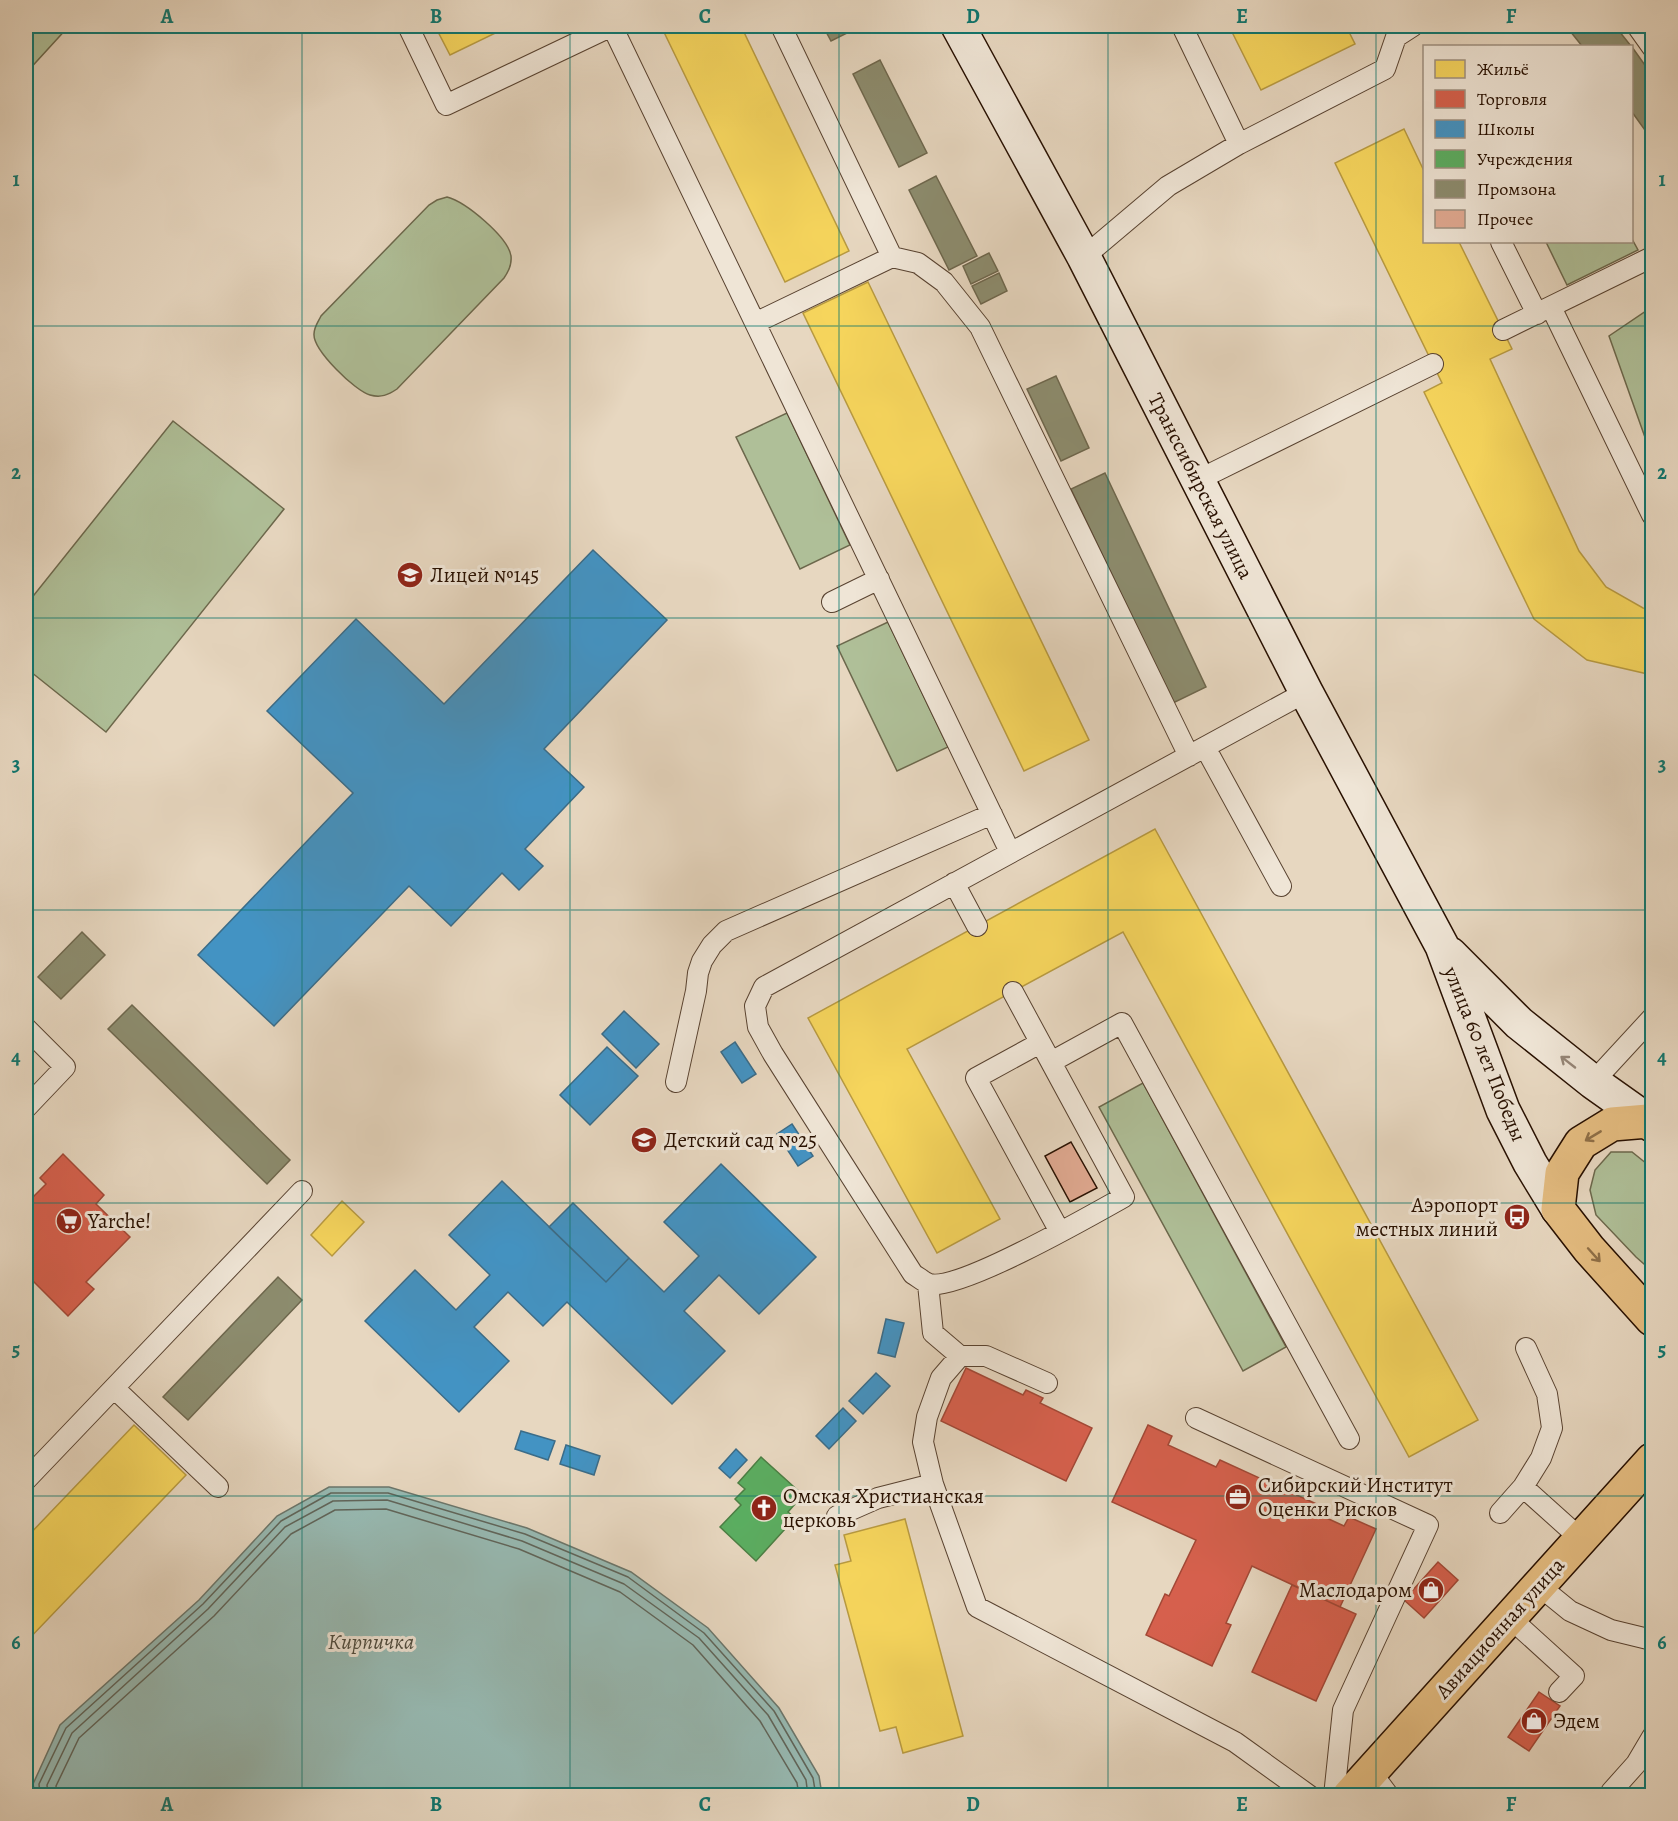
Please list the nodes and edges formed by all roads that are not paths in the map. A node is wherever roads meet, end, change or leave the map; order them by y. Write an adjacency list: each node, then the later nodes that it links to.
1 (408, 26): 15 (lane)
2 (781, 26): 11 (lane)
3 (958, 26): 12 (main road, Транссибирская улица)
4 (1182, 26): 9 (lane)
5 (1413, 26): 7 (lane)
6 (1637, 26): 8 (lane)
7 (1393, 31): 9 (lane)
8 (1653, 47)
9 (1239, 144): 12 (lane)
10 (1502, 243): 14 (lane)
11 (892, 257): 15 (lane); 23 (lane)
12 (1084, 257): 18 (main road, Транссибирская улица)
13 (1653, 257): 14 (lane)
14 (1544, 310): 16 (lane); 19 (lane)
15 (755, 323): 20 (lane)
16 (1503, 330)
17 (1433, 364): 18 (lane)
18 (1198, 480): 22 (main road, Транссибирская улица)
19 (1653, 515)
20 (879, 579): 21 (lane); 24 (lane)
21 (832, 602)
22 (1306, 692): 23 (lane); 29 (main road, Транссибирская улица)
23 (1197, 751): 25 (lane); 27 (lane)
24 (992, 814): 25 (lane); 35 (lane)
25 (1010, 852): 26 (lane)
26 (954, 883): 28 (lane); 42 (lane)
27 (1281, 886)
28 (977, 926)
29 (1442, 946): 36 (main road, улица 60 лет Победы, one-way to 29); 40 (main road, улица 60 лет Победы)
30 (1013, 992): 33 (lane)
31 (1653, 1018): 36 (lane)
32 (26, 1028): 37 (lane)
33 (1040, 1043): 34 (lane); 41 (lane)
34 (1051, 1062): 41 (lane); 49 (lane)
35 (676, 1082)
36 (1593, 1082): 38 (main road, улица 60 лет Победы)
37 (26, 1108)
38 (1650, 1123): 40 (main road, улица 60 лет Победы, one-way to 40)
39 (302, 1191): 47 (lane)
40 (1558, 1209): 43 (main road, улица 60 лет Победы, one-way to 43)
41 (1060, 1232): 42 (lane)
42 (928, 1284): 45 (lane)
43 (1653, 1319)
44 (1526, 1348): 54 (lane)
45 (960, 1356): 46 (lane); 52 (lane)
46 (1047, 1383)
47 (114, 1388): 51 (lane); 53 (lane)
48 (1196, 1418): 66 (lane)
49 (1349, 1439)
50 (1653, 1460): 57 (main road, Авиационная улица)
51 (26, 1480)
52 (933, 1484): 56 (lane); 65 (lane)
53 (218, 1487)
54 (1523, 1487): 55 (lane); 57 (lane)
55 (1500, 1513)
56 (837, 1516)
57 (1581, 1539): 58 (main road, Авиационная улица)
58 (1538, 1585): 59 (main road, Авиационная улица); 60 (lane)
59 (1509, 1617): 61 (lane); 63 (main road, Авиационная улица)
60 (1653, 1640)
61 (1559, 1692)
62 (1653, 1737): 64 (lane)
63 (1380, 1784): 67 (main road, Авиационная улица)
64 (1611, 1792)
65 (1310, 1796)
66 (1334, 1796)
67 (1349, 1796)

